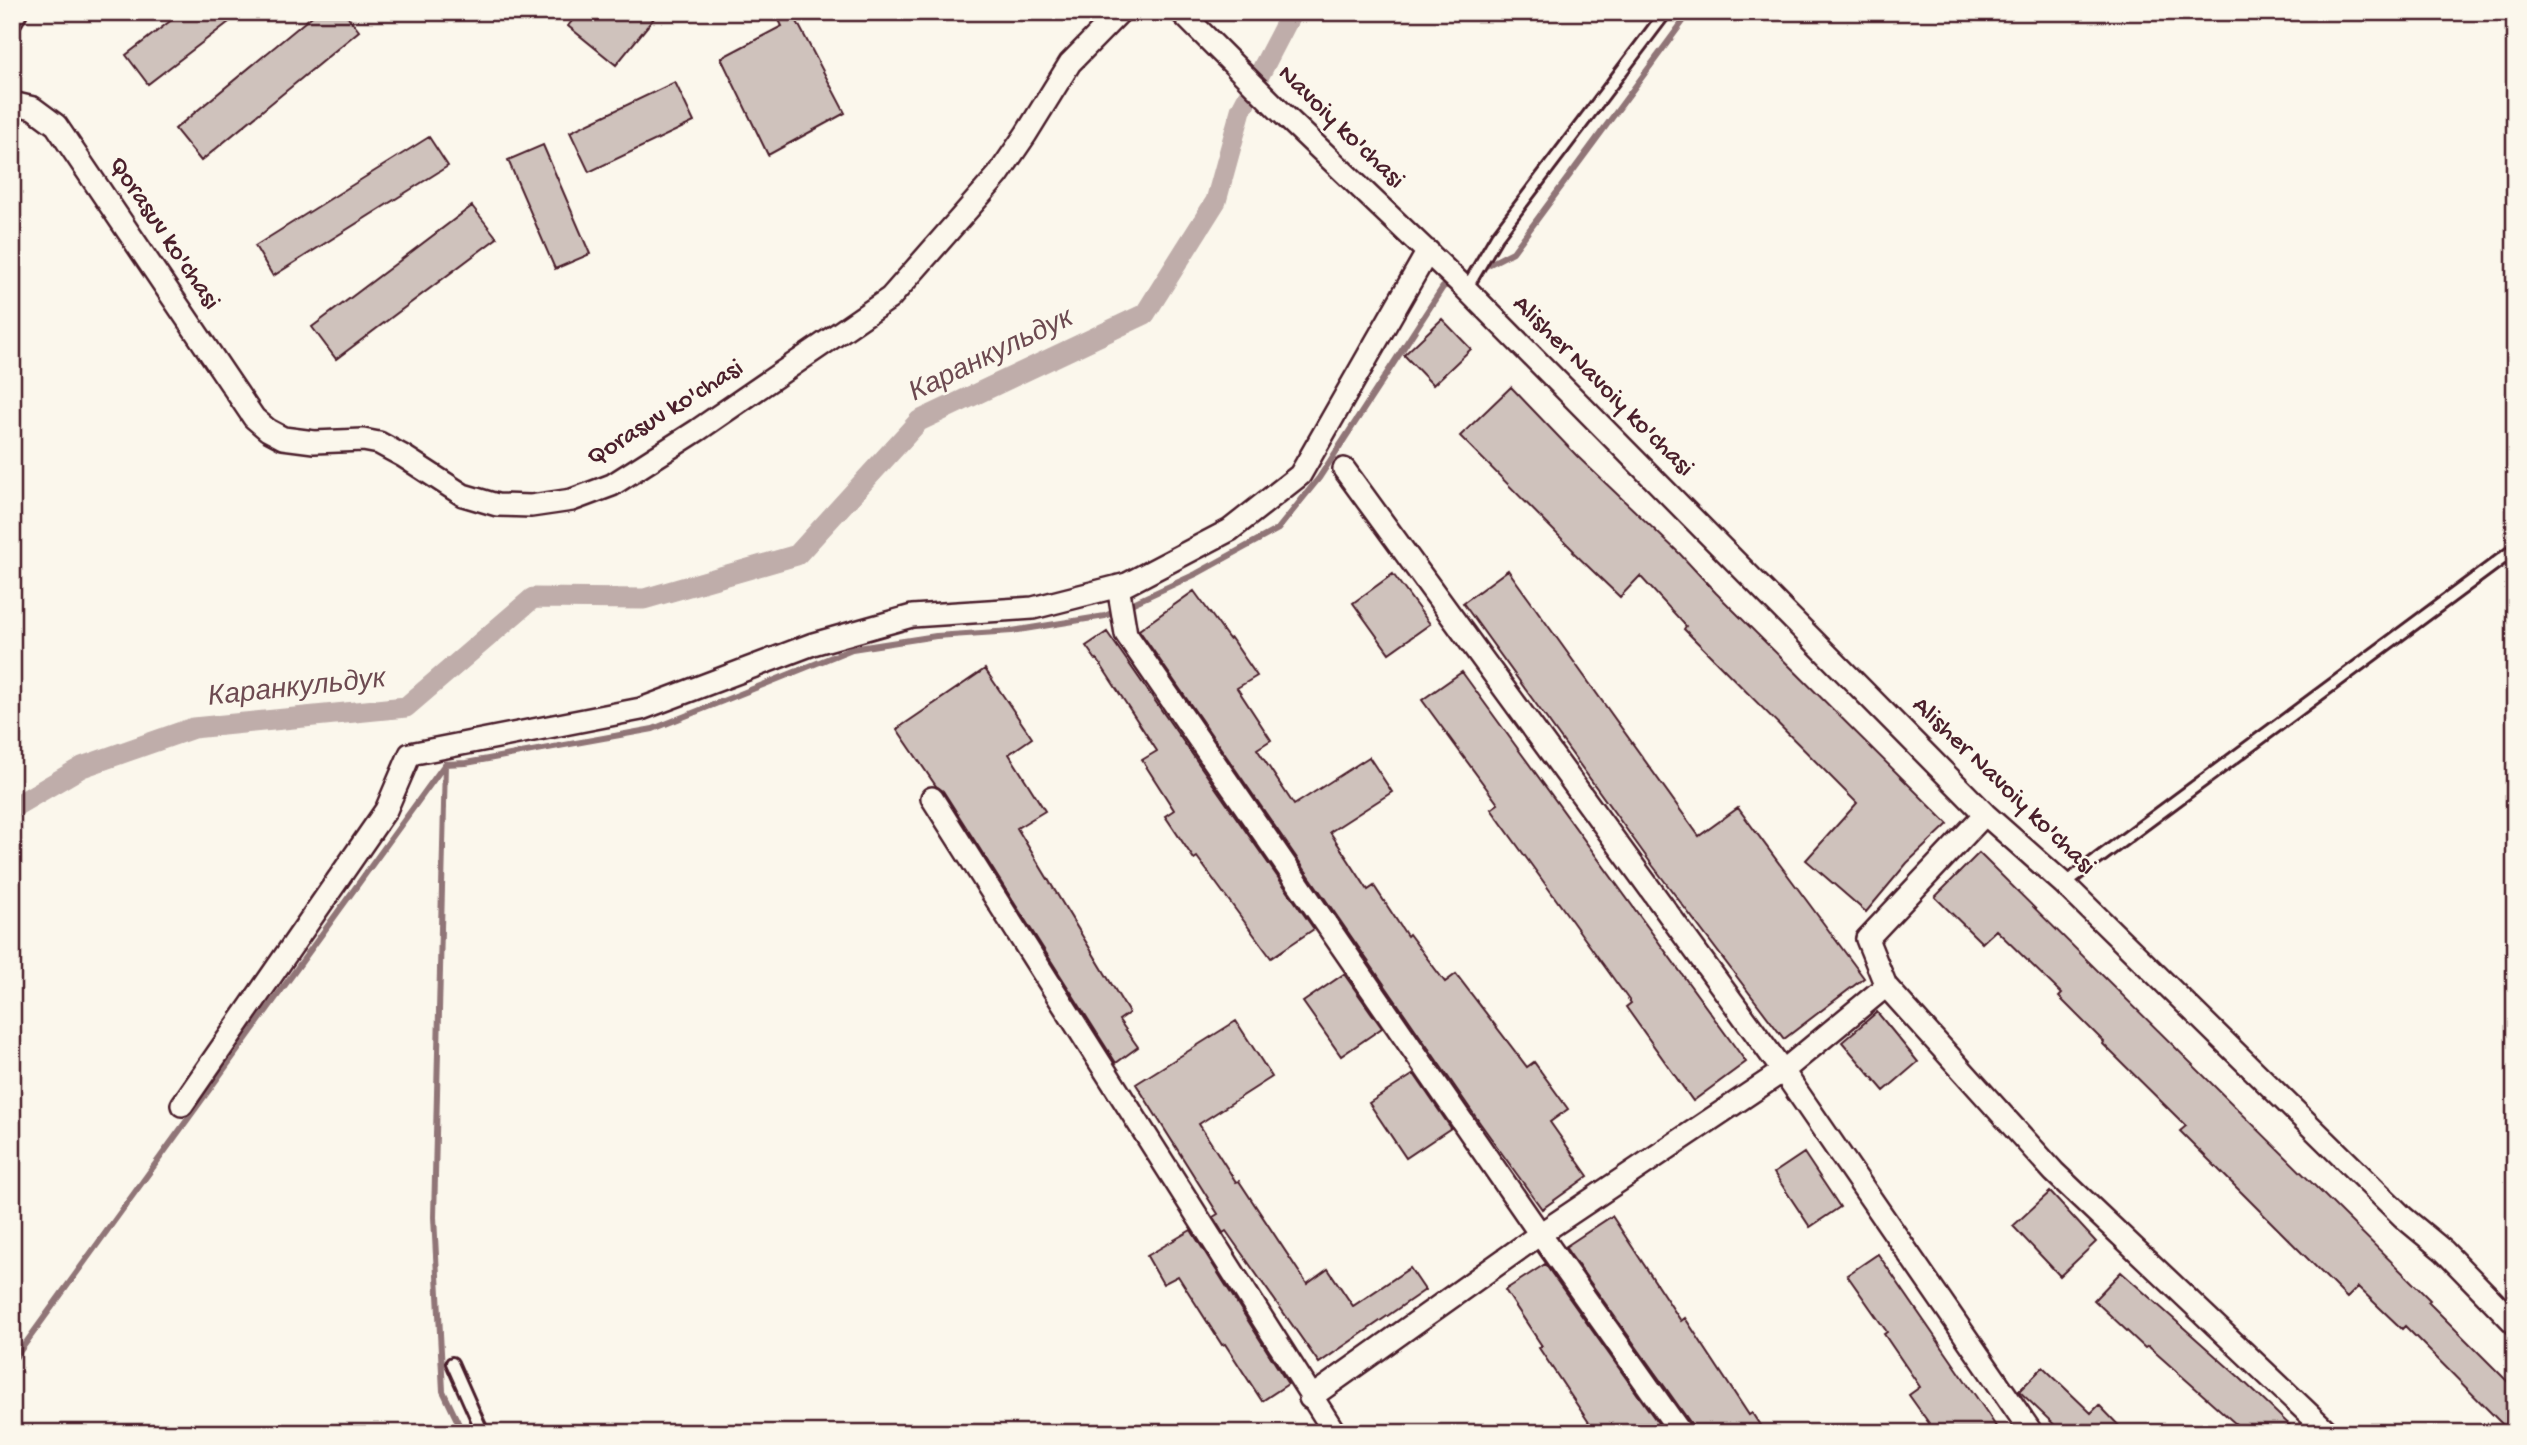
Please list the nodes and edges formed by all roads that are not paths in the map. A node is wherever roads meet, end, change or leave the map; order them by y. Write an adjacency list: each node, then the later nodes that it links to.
1 (16, 12): 5 (street)
2 (1120, 12): 6 (street, Qorasuv ko'chasi)
3 (1181, 12): 7 (street, Navoiy ko'chasi)
4 (1666, 12): 8 (lane)
5 (12, 19)
6 (12, 103)
7 (1428, 251): 8 (street, Navoiy ko'chasi); 11 (street)
8 (1463, 286): 13 (street, Alisher Navoiy ko'chasi)
9 (1344, 469): 16 (street)
10 (2515, 549): 14 (lane)
11 (1118, 586): 17 (street); 18 (street)
12 (932, 798): 21 (street)
13 (1985, 814): 14 (street, Alisher Navoiy ko'chasi); 15 (street)
14 (2064, 884): 19 (street, Alisher Navoiy ko'chasi)
15 (1886, 986): 16 (street); 26 (street)
16 (1783, 1071): 18 (street); 25 (street)
17 (182, 1105)
18 (1540, 1234): 21 (street); 24 (street)
19 (2515, 1324)
20 (452, 1363): 22 (lane)
21 (1310, 1398): 23 (street)
22 (483, 1433)
23 (1335, 1433)
24 (1681, 1433)
25 (2032, 1433)
26 (2329, 1433)

